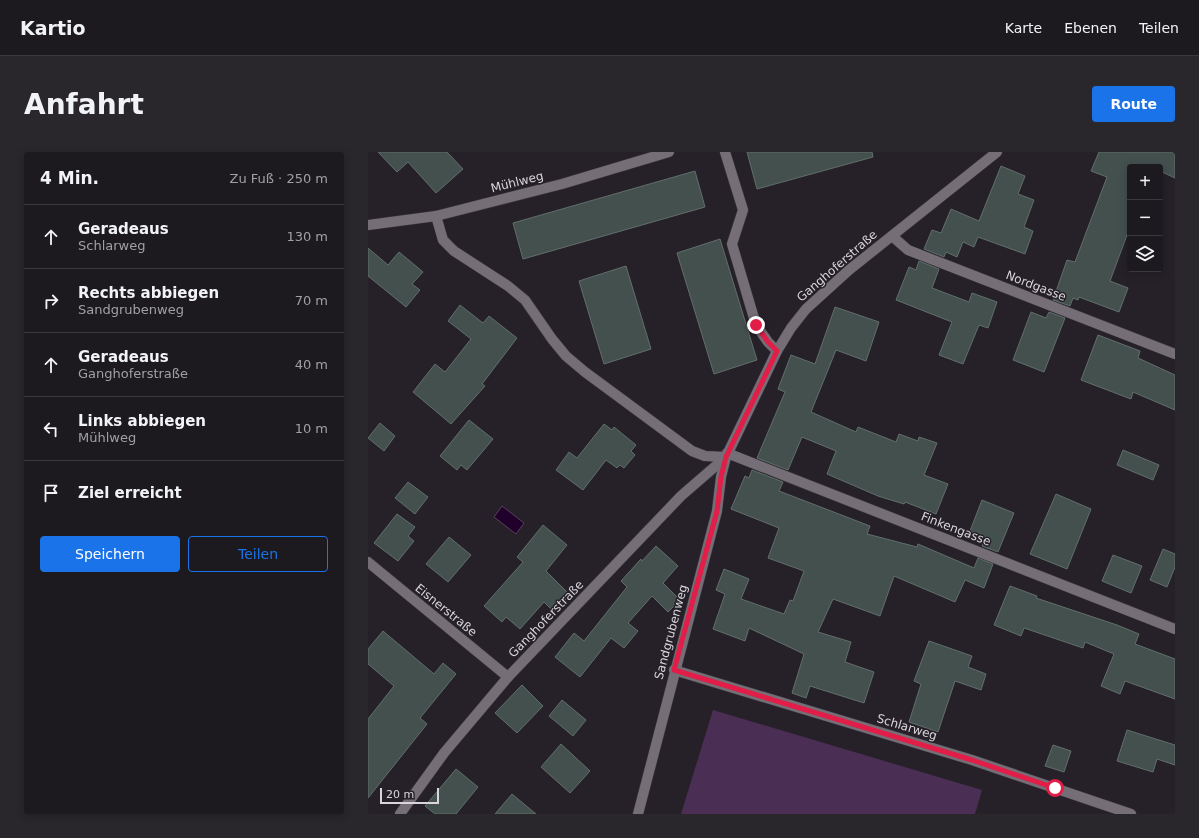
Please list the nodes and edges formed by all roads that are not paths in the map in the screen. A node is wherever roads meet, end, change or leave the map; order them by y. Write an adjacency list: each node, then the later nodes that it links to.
1 (669, 152): 4 (street, Mühlweg)
2 (725, 152): 7 (street)
3 (997, 152): 6 (street, Ganghoferstraße)
4 (436, 216): 5 (street, Mühlweg); 9 (street)
5 (368, 225)
6 (892, 236): 7 (street, Ganghoferstraße); 8 (street, Nordgasse)
7 (777, 351): 9 (street, Ganghoferstraße)
8 (1175, 354)
9 (726, 455): 11 (street, Finkengasse); 12 (street, Sandgrubenweg); 13 (street, Ganghoferstraße)
10 (368, 562): 13 (street, Eisnerstraße)
11 (1175, 629)
12 (674, 670): 15 (street, Sandgrubenweg); 16 (street, Schlarweg)
13 (508, 677): 14 (street, Ganghoferstraße)
14 (400, 814)
15 (638, 814)
16 (1131, 814)

